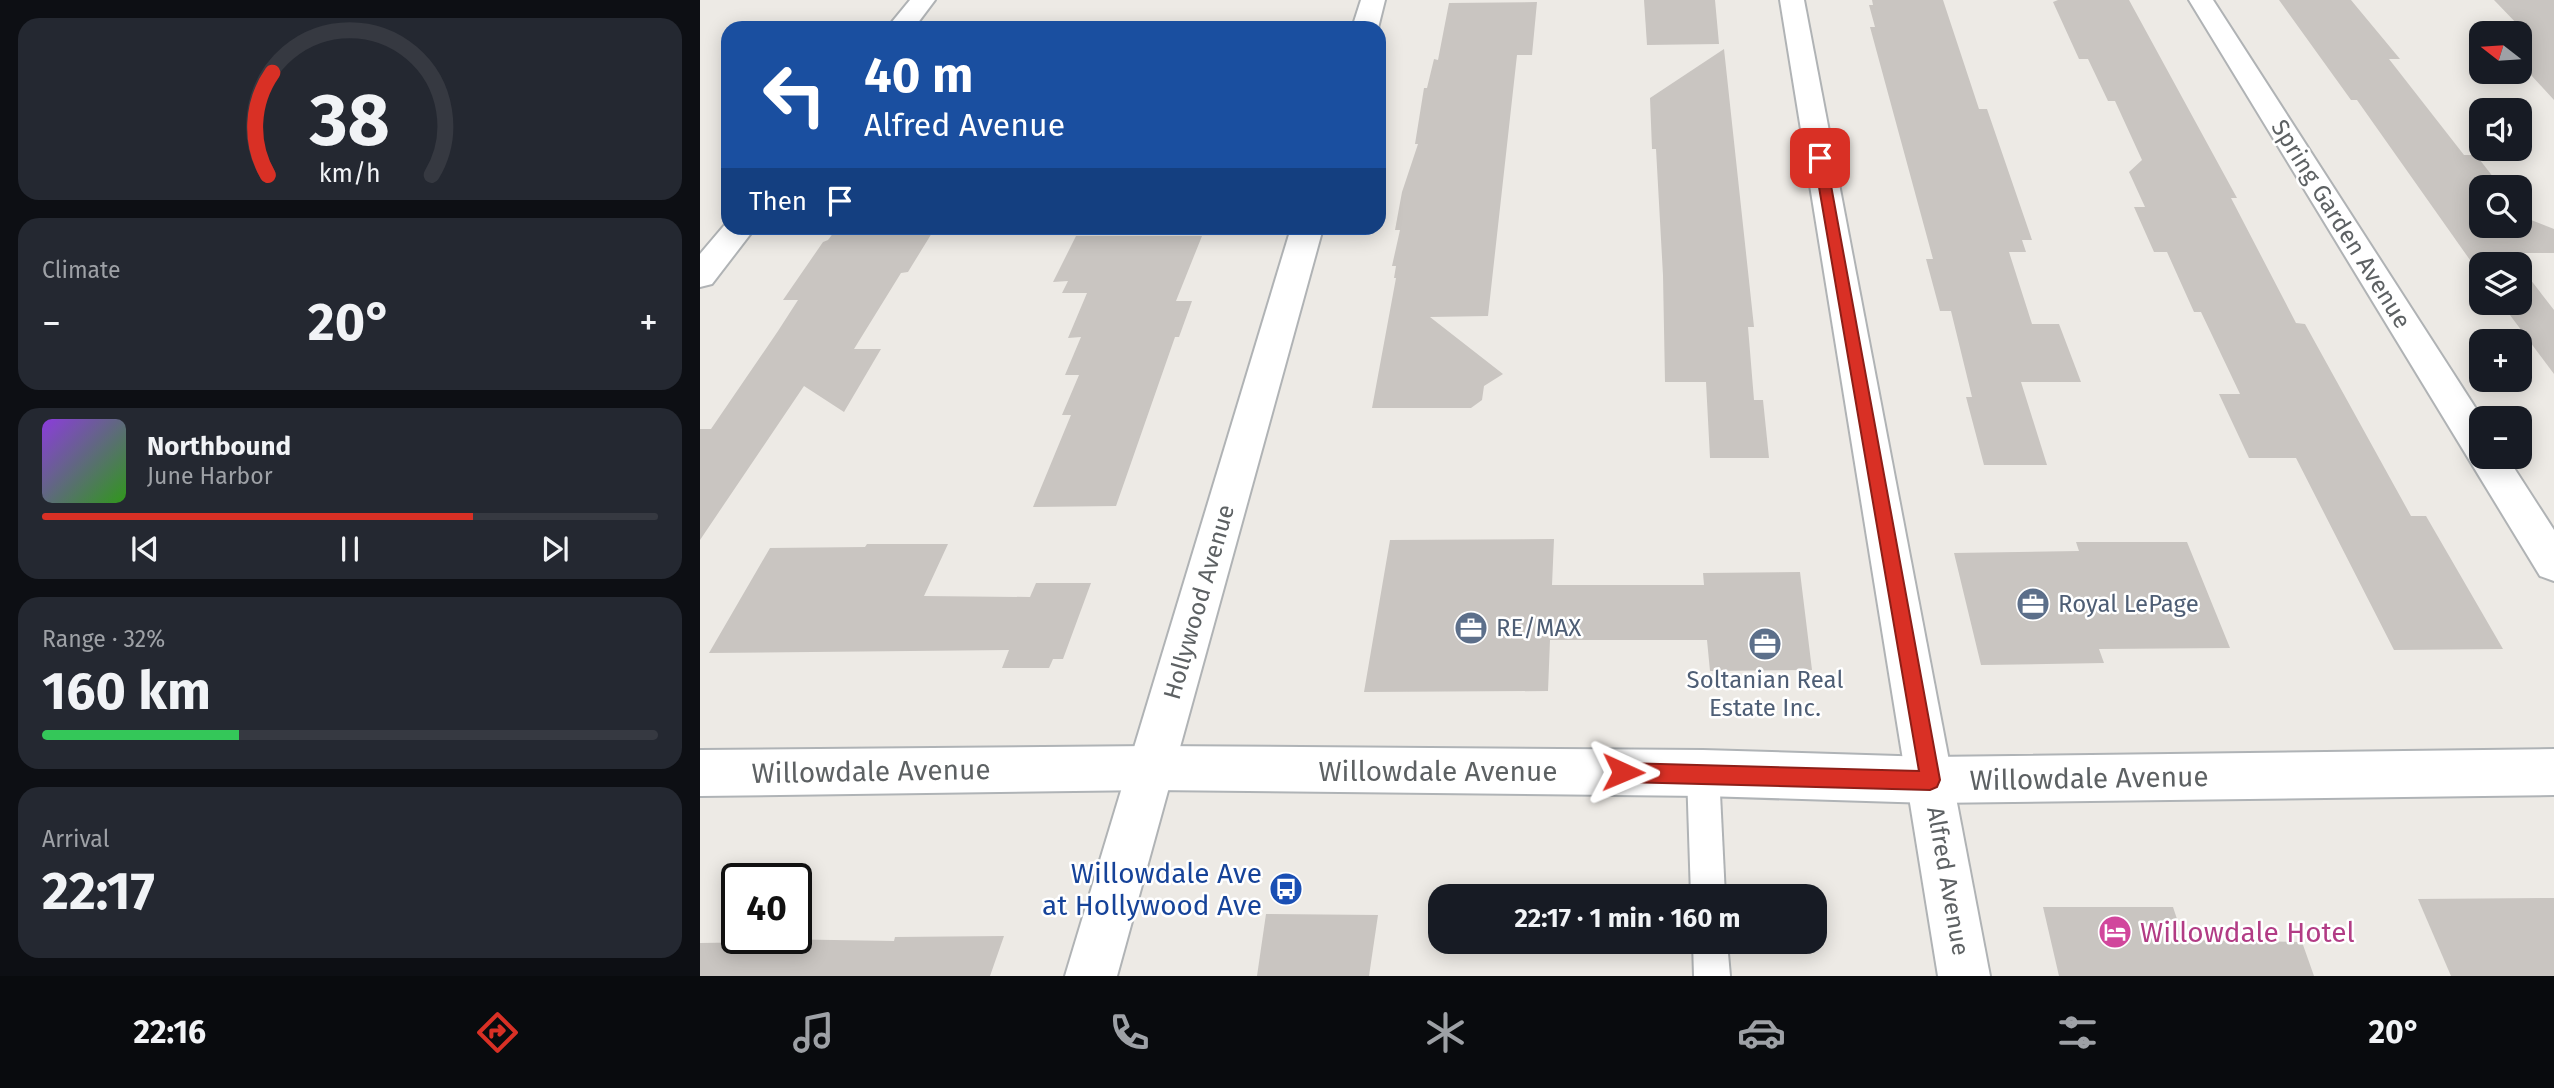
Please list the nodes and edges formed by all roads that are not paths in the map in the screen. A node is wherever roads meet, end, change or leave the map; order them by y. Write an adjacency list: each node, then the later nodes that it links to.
1 (922, 0): 5 (street)
2 (1373, 0): 6 (street)
3 (1792, 0): 17 (street, Alfred Avenue)
4 (2201, 0): 10 (street, Spring Garden Avenue)
5 (906, 21)
6 (1367, 21)
7 (733, 235): 9 (street)
8 (1305, 235): 13 (street, Hollywood Avenue)
9 (700, 276)
10 (2469, 428)
11 (2494, 469): 12 (street)
12 (2554, 565)
13 (1152, 768): 15 (street, Willowdale Avenue); 16 (street, Willowdale Avenue); 20 (street, Hollywood Avenue)
14 (2554, 772): 17 (street, Willowdale Avenue)
15 (700, 773)
16 (1703, 773): 17 (street, Willowdale Avenue); 18 (lane)
17 (1930, 780): 22 (street, Alfred Avenue)
18 (1708, 884)
19 (1711, 954): 21 (lane)
20 (1091, 976)
21 (1712, 976)
22 (1964, 976)

